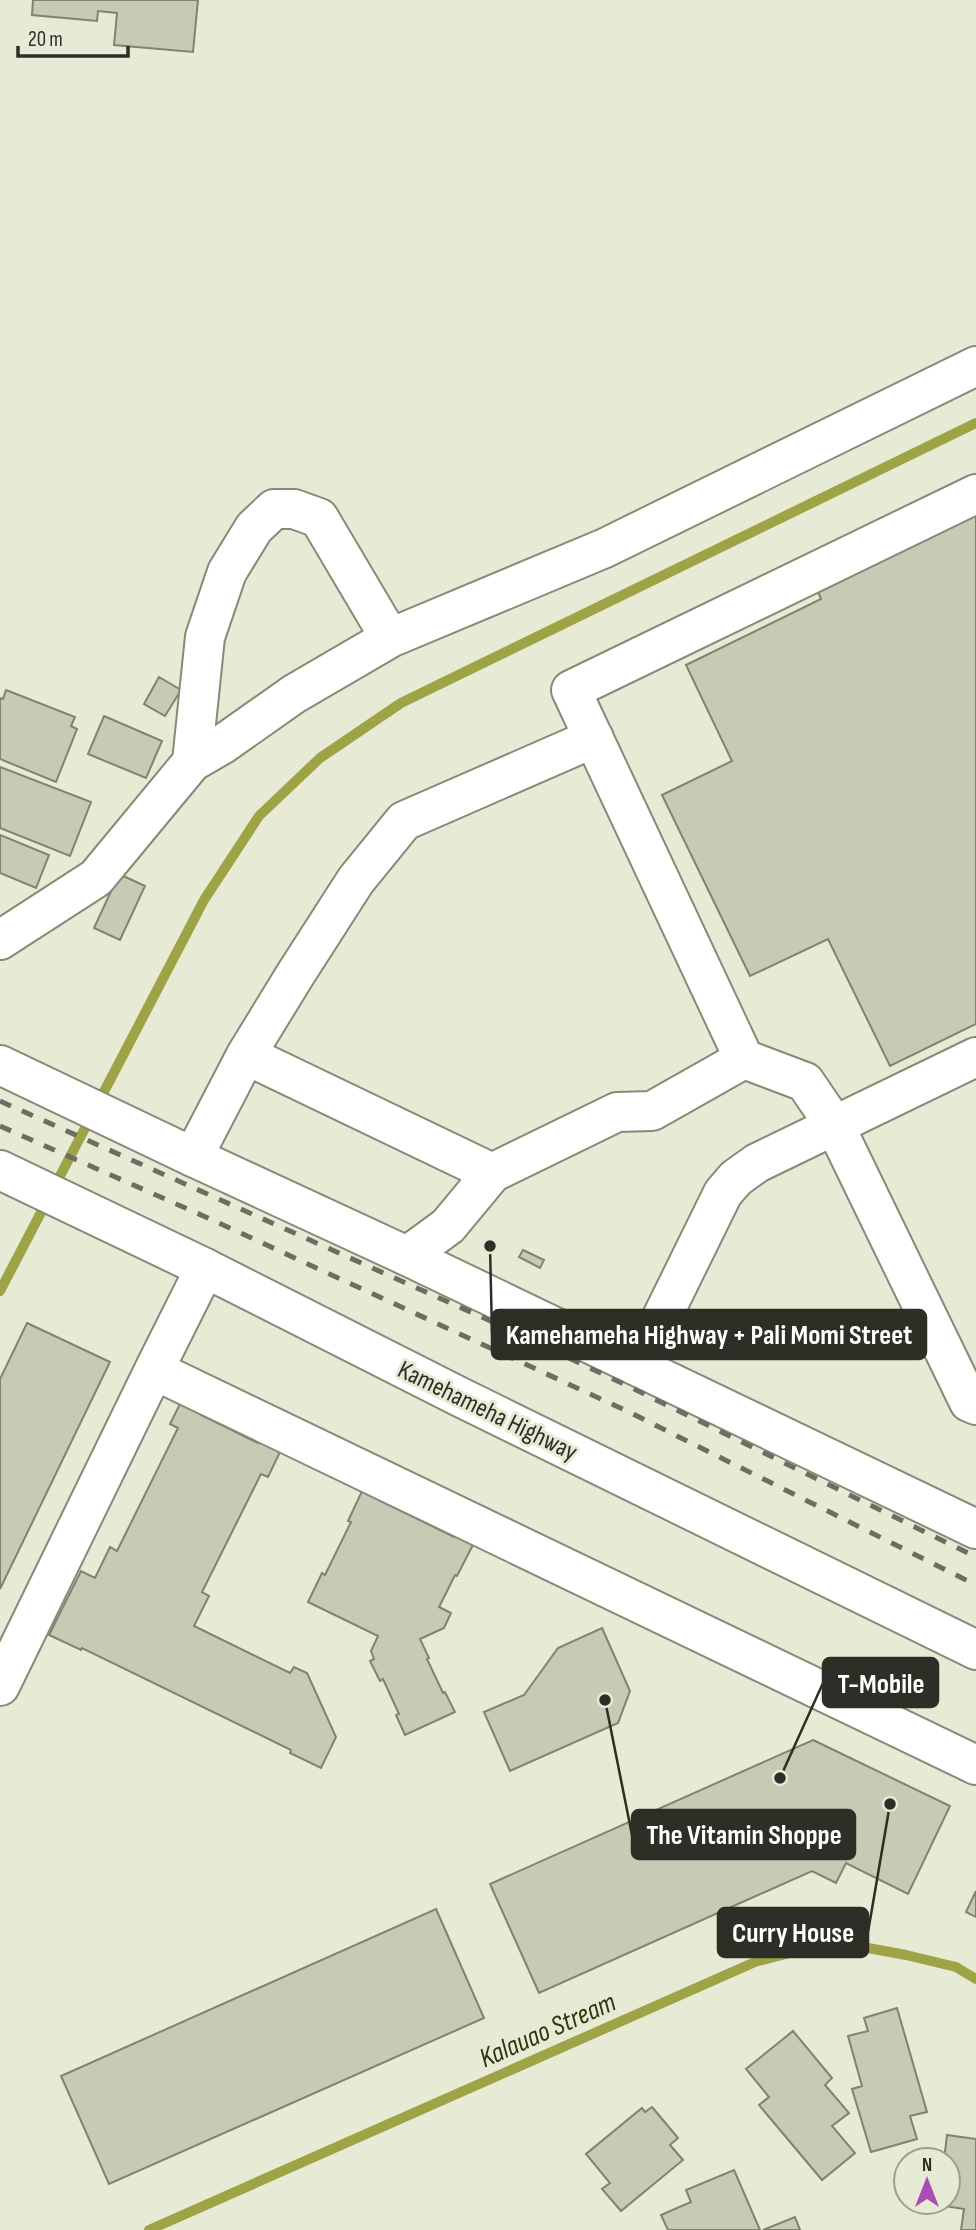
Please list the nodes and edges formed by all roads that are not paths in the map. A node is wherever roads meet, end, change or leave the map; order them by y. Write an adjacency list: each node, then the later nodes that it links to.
1 (976, 366): 3 (main road)
2 (976, 494): 4 (main road)
3 (390, 638): 5 (main road); 5 (main road)
4 (594, 738): 7 (main road); 9 (main road)
5 (191, 762): 6 (main road)
6 (0, 940)
7 (246, 1055): 12 (main road); 14 (main road)
8 (976, 1057): 11 (main road)
9 (744, 1059): 11 (main road); 14 (main road)
10 (0, 1065): 12 (main road)
11 (835, 1126): 17 (main road); 19 (main road)
12 (193, 1157): 15 (main road)
13 (3, 1171): 16 (main road, Kamehameha Highway)
14 (492, 1173): 15 (main road)
15 (407, 1255): 17 (main road)
16 (205, 1268): 18 (main road); 21 (main road, Kamehameha Highway)
17 (638, 1366): 20 (main road)
18 (154, 1370): 22 (main road); 23 (main road)
19 (976, 1405)
20 (976, 1529)
21 (976, 1650)
22 (0, 1686)
23 (976, 1765)

